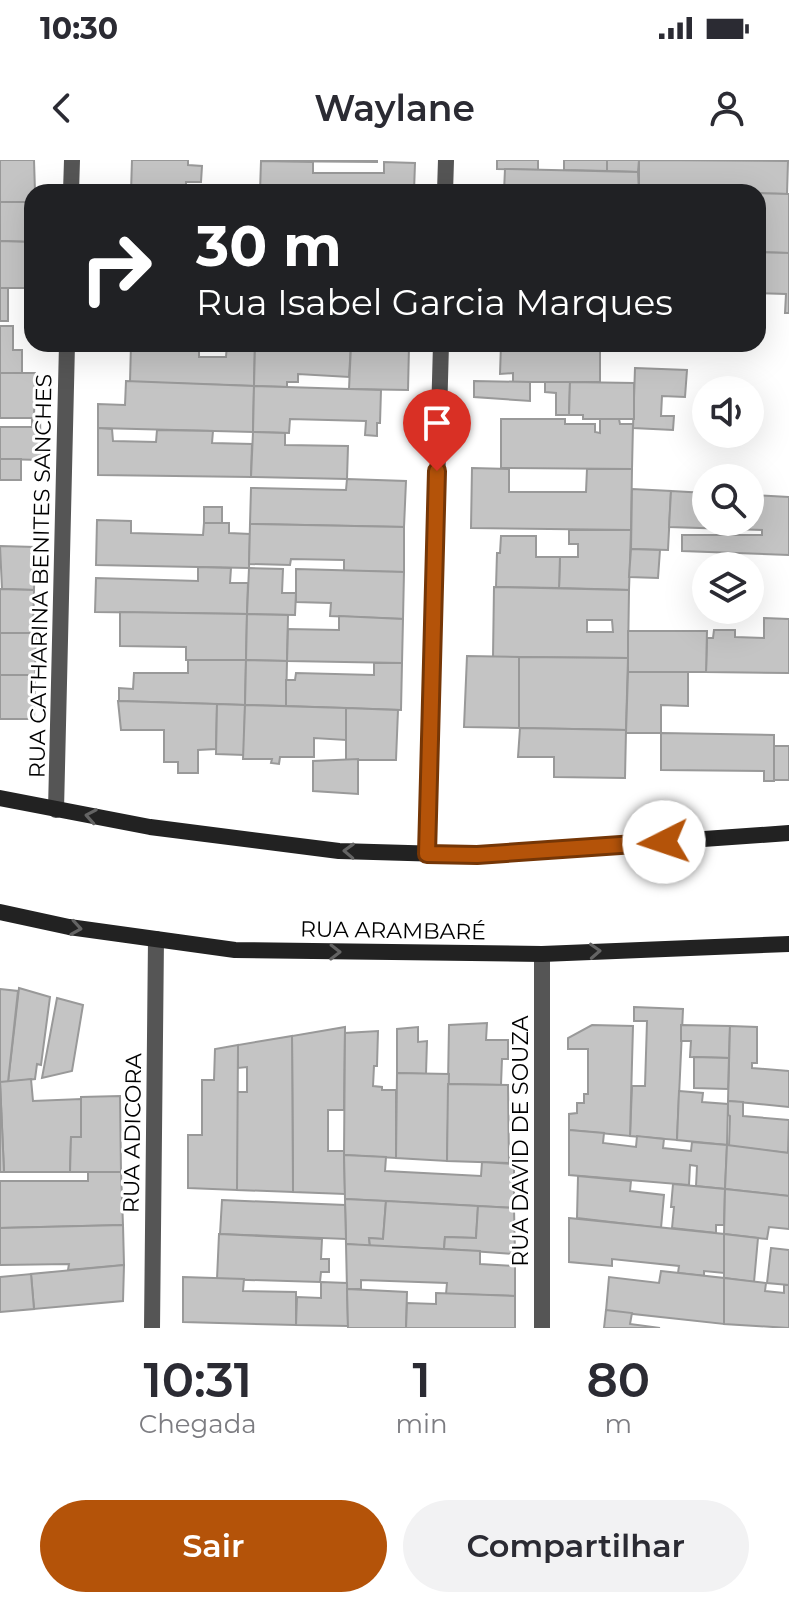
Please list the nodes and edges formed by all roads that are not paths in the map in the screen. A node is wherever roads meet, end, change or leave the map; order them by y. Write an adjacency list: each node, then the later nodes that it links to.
1 (72, 160): 3 (street)
2 (446, 160): 4 (street)
3 (71, 184)
4 (445, 184)
5 (67, 352): 8 (street, RUA CATHARINA BENITES SANCHES)
6 (441, 352): 10 (street)
7 (0, 798): 8 (main road)
8 (56, 810): 10 (main road, one-way to 8)
9 (789, 833): 10 (main road)
10 (427, 854)
11 (0, 912): 12 (main road, RUA ARAMBARÉ, one-way to 12)
12 (156, 939): 14 (main road, RUA ARAMBARÉ, one-way to 14); 15 (street, RUA ADICORA)
13 (789, 944): 14 (main road, RUA ARAMBARÉ, one-way to 13)
14 (542, 954): 16 (street, RUA DAVID DE SOUZA)
15 (152, 1328)
16 (542, 1328)

